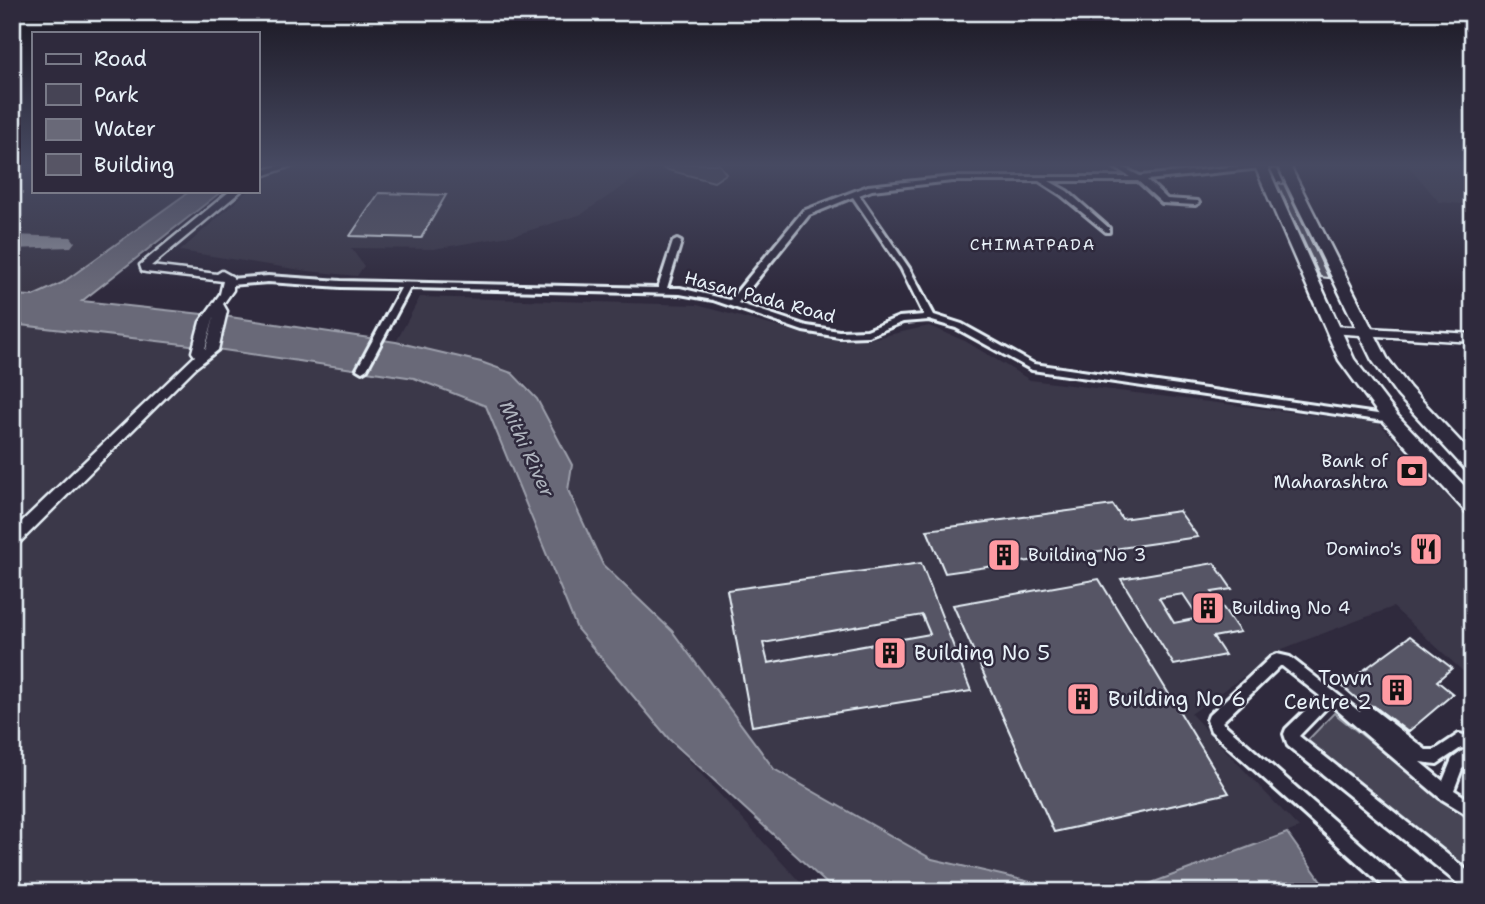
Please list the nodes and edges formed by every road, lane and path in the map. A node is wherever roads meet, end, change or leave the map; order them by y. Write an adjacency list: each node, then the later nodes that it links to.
1 (217, 206): 9 (street)
2 (825, 206): 12 (street)
3 (863, 206): 13 (street)
4 (1079, 206): 7 (street)
5 (1279, 206): 14 (main road)
6 (1304, 206): 15 (main road)
7 (1106, 230)
8 (677, 242): 11 (street)
9 (228, 280): 10 (street, Hasan Pada Road); 21 (street)
10 (407, 285): 11 (street, Hasan Pada Road); 17 (street)
11 (662, 290): 12 (street, Hasan Pada Road)
12 (732, 304): 13 (street, Hasan Pada Road)
13 (930, 317): 18 (street, Hasan Pada Road)
14 (1333, 330): 15 (street); 18 (main road)
15 (1367, 332): 16 (street); 19 (main road)
16 (1473, 338)
17 (362, 369)
18 (1391, 419): 20 (main road)
19 (1473, 466)
20 (1473, 506)
21 (12, 541)
22 (1331, 695): 26 (street); 28 (street); 29 (street)
23 (1367, 713): 24 (street)
24 (1473, 744)
25 (1473, 752): 26 (street)
26 (1445, 793): 27 (street)
27 (1473, 811)
28 (1473, 885)
29 (1402, 892)

